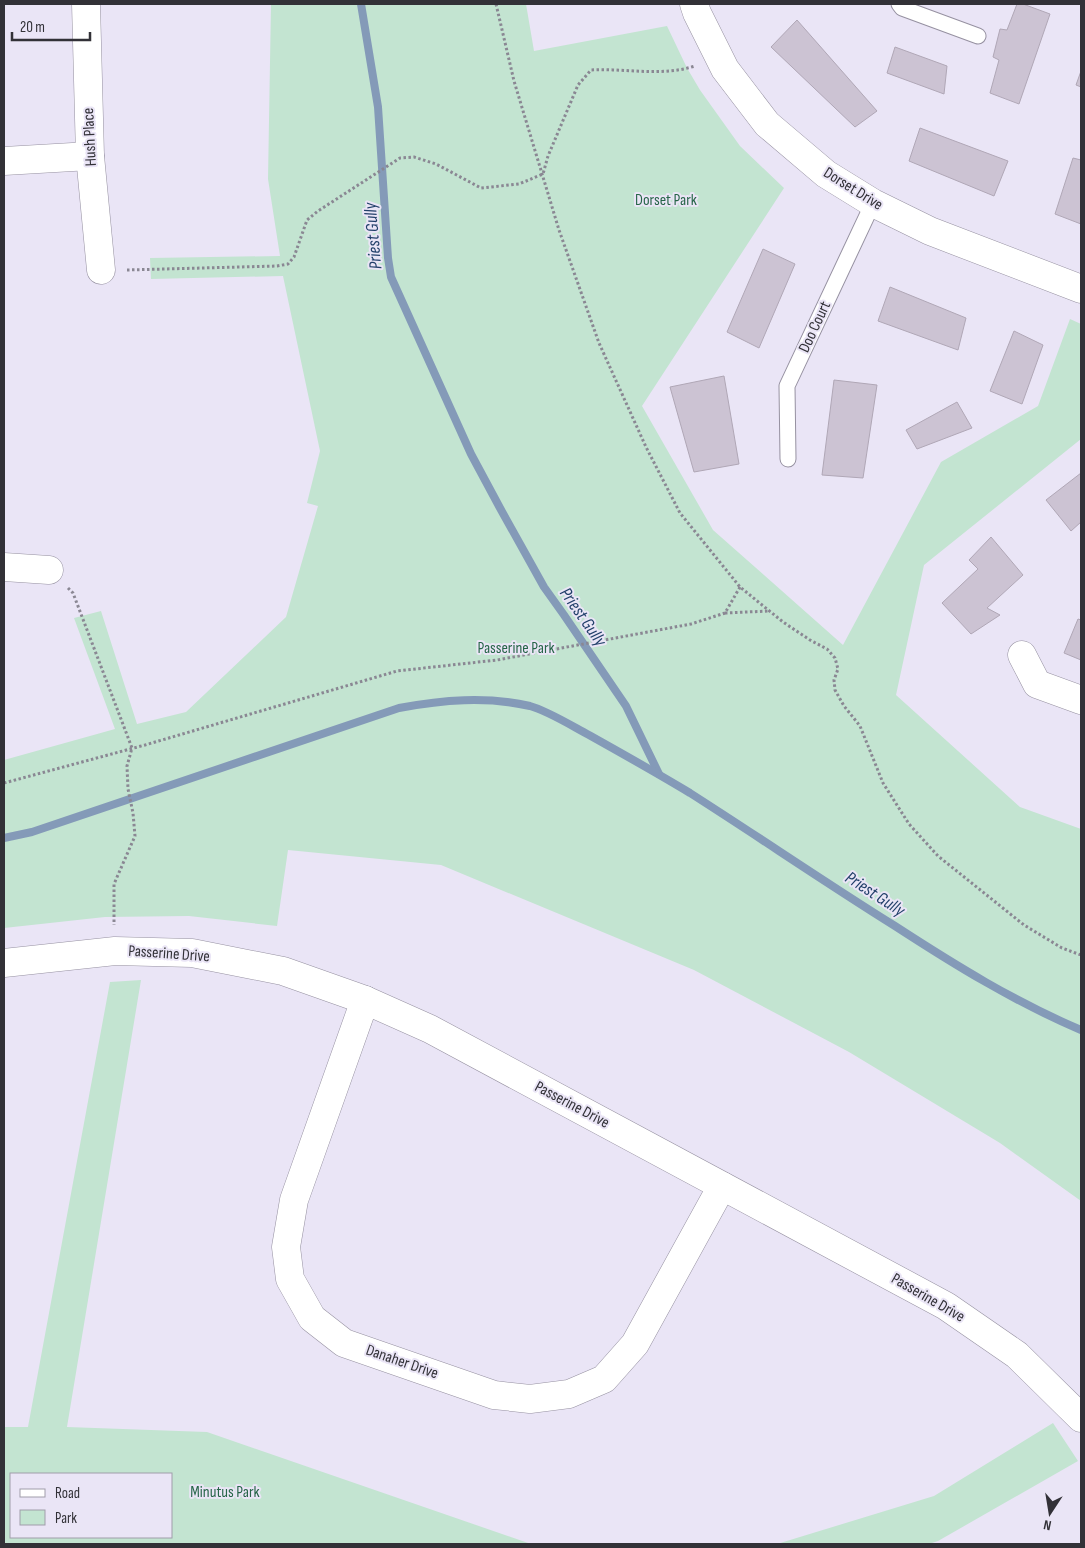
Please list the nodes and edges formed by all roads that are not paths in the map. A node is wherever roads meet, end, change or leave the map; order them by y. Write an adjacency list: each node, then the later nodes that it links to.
1 (86, 4): 5 (street, Hush Place)
2 (694, 4): 7 (street, Dorset Drive)
3 (899, 4): 4 (lane)
4 (978, 36)
5 (90, 156): 6 (street); 8 (street, Hush Place)
6 (4, 161)
7 (873, 203): 9 (street, Dorset Drive); 10 (lane, Doo Court)
8 (101, 270)
9 (1081, 289)
10 (788, 459)
11 (4, 567): 12 (street)
12 (49, 570)
13 (1022, 655): 14 (street)
14 (1081, 700)
15 (4, 963): 16 (street, Passerine Drive)
16 (365, 1000): 17 (street, Passerine Drive); 17 (street, Danaher Drive)
17 (722, 1186): 18 (street, Passerine Drive)
18 (1081, 1418)

